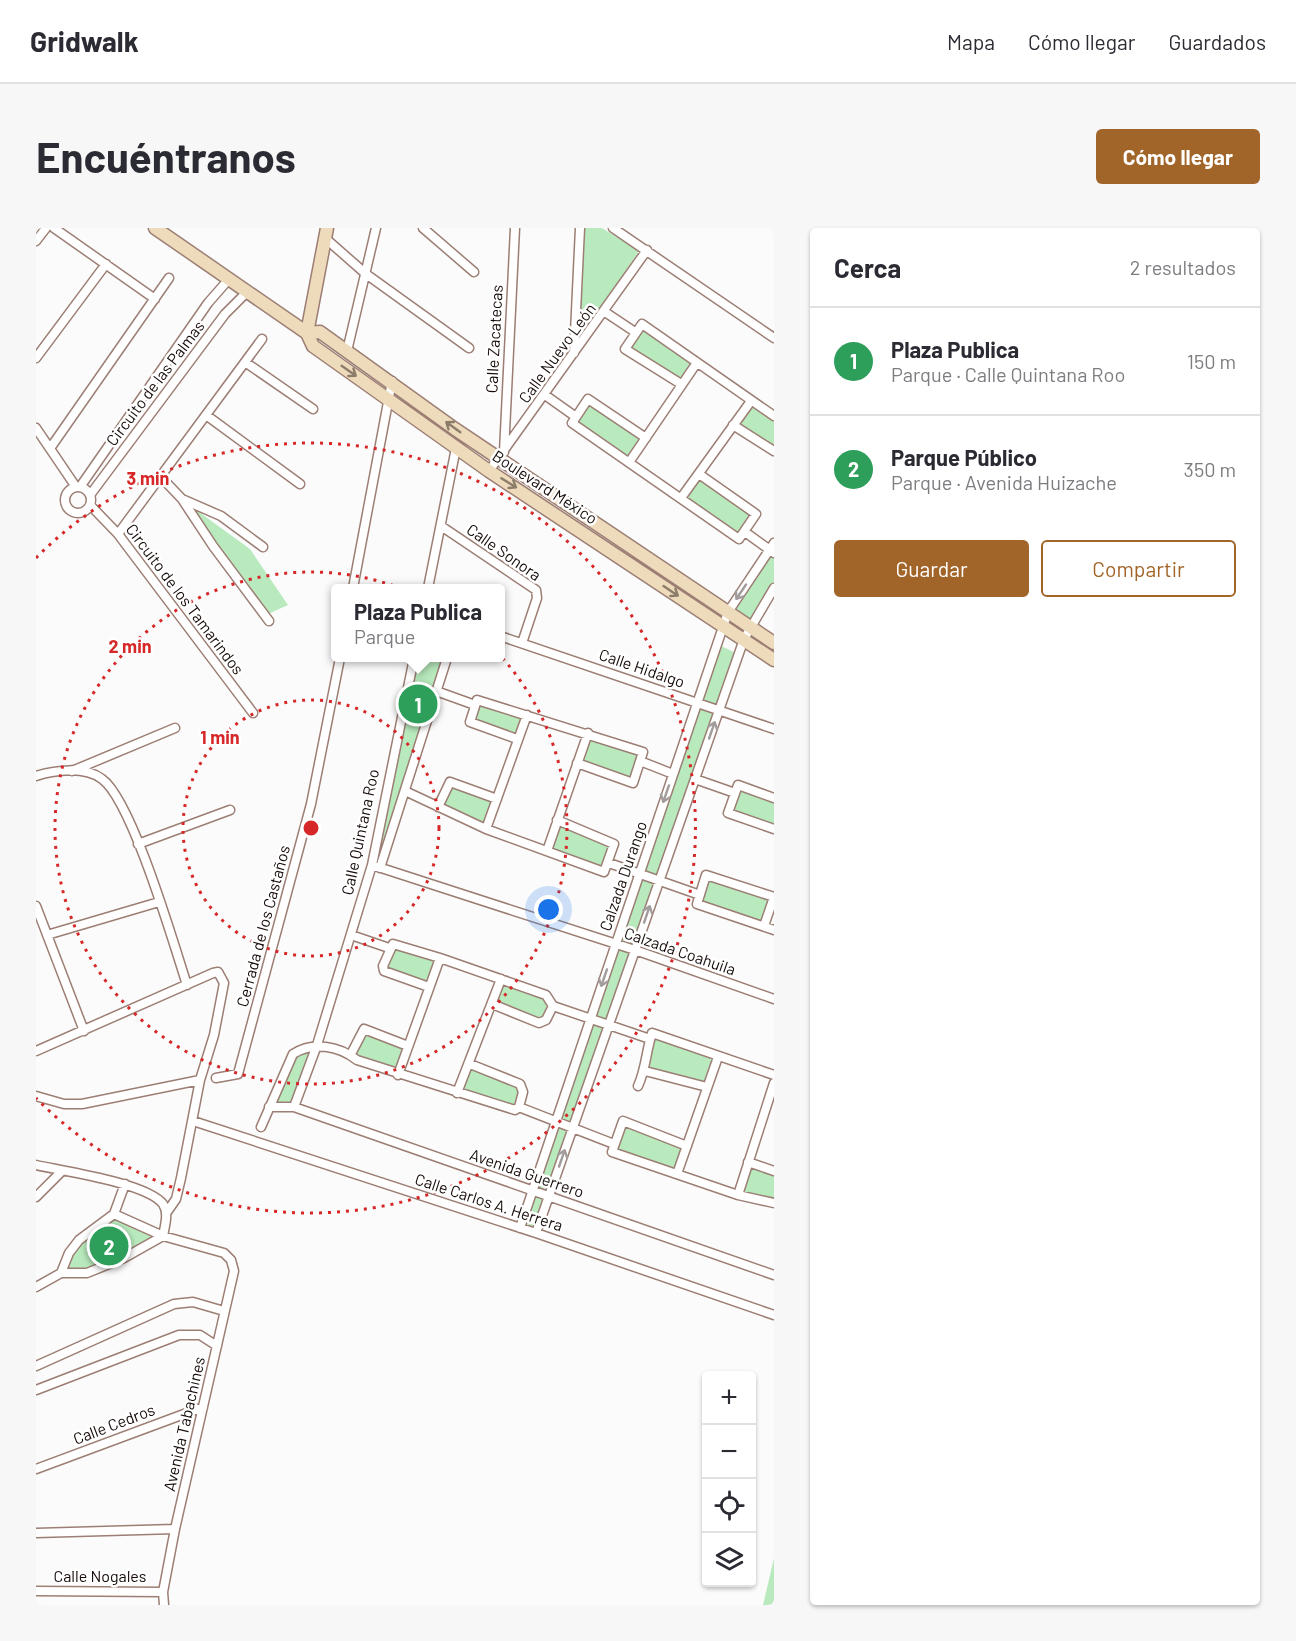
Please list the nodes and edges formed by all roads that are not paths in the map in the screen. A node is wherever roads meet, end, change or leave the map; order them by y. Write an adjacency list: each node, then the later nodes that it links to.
1 (45, 228): 10 (street)
2 (54, 228): 12 (street)
3 (155, 228): 16 (main road, Boulevard México)
4 (376, 228): 14 (street)
5 (423, 228): 13 (street)
6 (515, 228): 45 (street, Calle Zacatecas)
7 (580, 228): 26 (street)
8 (613, 228): 11 (street)
9 (326, 233): 14 (street); 21 (main road)
10 (36, 241)
11 (646, 250): 19 (street, Calle Nuevo León); 22 (street)
12 (105, 264): 18 (street); 27 (street)
13 (474, 272)
14 (366, 274): 24 (street); 25 (street)
15 (169, 278): 18 (street)
16 (229, 279): 17 (main road, Boulevard México); 51 (street, Circuito de las Palmas)
17 (248, 291): 21 (main road, Boulevard México); 52 (street, Circuito de las Palmas)
18 (155, 299): 42 (street)
19 (605, 312): 20 (street); 26 (street, Calle Nuevo León)
20 (635, 332): 29 (street); 31 (street)
21 (307, 333): 25 (main road, Boulevard México); 33 (main road, Boulevard México, one-way to 33)
22 (774, 338)
23 (262, 339): 28 (street)
24 (469, 348)
25 (347, 351): 30 (main road, Boulevard México)
26 (574, 354): 32 (street, Calle Nuevo León)
27 (36, 358)
28 (245, 362): 35 (street); 36 (street)
29 (696, 364): 31 (street); 34 (street)
30 (392, 381): 33 (street); 45 (main road, Boulevard México, one-way to 30)
31 (681, 384): 41 (street)
32 (545, 395): 38 (street); 45 (street, Calle Nuevo León)
33 (388, 399): 43 (main road, Boulevard México); 61 (street)
34 (751, 401): 37 (street); 39 (street)
35 (313, 409)
36 (206, 415): 49 (street); 50 (street)
37 (774, 416)
38 (576, 417): 41 (street); 46 (street)
39 (733, 425): 44 (street); 48 (street)
40 (36, 428): 42 (street)
41 (646, 438): 46 (street)
42 (51, 447): 51 (street)
43 (456, 448): 47 (main road, Boulevard México); 56 (street)
44 (774, 451)
45 (501, 456): 47 (street, Calle Nuevo León); 64 (main road, Boulevard México)
46 (630, 461): 53 (street)
47 (489, 471): 66 (main road, Boulevard México, one-way to 66)
48 (699, 474): 53 (street); 57 (street)
49 (160, 477): 54 (street); 58 (street)
50 (300, 484)
51 (78, 487): 52 (street); 55 (street)
52 (90, 495): 55 (street)
53 (681, 498): 57 (street)
54 (182, 499): 59 (street); 65 (street)
55 (90, 506): 58 (street, Circuito de los Tamarindos)
56 (441, 526): 62 (street); 70 (street, Calle Sonora)
57 (746, 532): 60 (street)
58 (118, 534): 80 (street, Circuito de los Tamarindos)
59 (263, 547)
60 (772, 549): 64 (street, Calzada Durango, one-way to 64)
61 (354, 584)
62 (429, 584)
63 (774, 588): 67 (street)
64 (728, 612): 66 (street, Calzada Durango); 67 (main road, Boulevard México)
65 (268, 621)
66 (723, 625): 69 (main road, Boulevard México); 77 (street, Calzada Durango)
67 (749, 626): 69 (street); 71 (main road, Boulevard México)
68 (505, 637): 70 (street, Calle Hidalgo)
69 (744, 639): 72 (main road, Boulevard México); 79 (street)
70 (522, 643): 77 (street, Calle Hidalgo)
71 (774, 643)
72 (774, 660)
73 (339, 662): 138 (street, Cerrada de los Castaños)
74 (413, 662): 104 (street, Calle Quintana Roo)
75 (445, 662): 76 (street, Calle Quintana Roo)
76 (436, 691): 78 (street); 92 (street, Calle Quintana Roo)
77 (697, 703): 79 (street, Calle Hidalgo); 89 (street, Calzada Durango)
78 (475, 705): 81 (street); 85 (street)
79 (719, 710): 83 (street, Calle Hidalgo); 91 (street, one-way to 79)
80 (253, 713)
81 (527, 714): 84 (street); 85 (street)
82 (175, 729): 88 (street)
83 (774, 729)
84 (588, 733): 86 (street); 87 (street)
85 (517, 739): 95 (street)
86 (640, 761): 87 (street); 89 (street)
87 (577, 763): 98 (street)
88 (72, 771): 90 (street); 101 (street)
89 (673, 774): 105 (street, Calzada Durango, one-way to 105)
90 (36, 776)
91 (695, 779): 93 (street); 106 (street)
92 (405, 791): 96 (street); 104 (street, Calle Quintana Roo)
93 (735, 793): 94 (street); 100 (street)
94 (774, 798)
95 (497, 799): 96 (street); 99 (street)
96 (438, 807): 99 (street)
97 (230, 810): 101 (street)
98 (557, 820): 102 (street); 103 (street)
99 (486, 829): 102 (street)
100 (774, 829)
101 (138, 844): 109 (street)
102 (547, 851): 103 (street)
103 (609, 863): 105 (street)
104 (376, 866): 114 (street, Calle Quintana Roo); 115 (street, Calzada Coahuila)
105 (639, 873): 106 (street); 115 (street, Calzada Durango)
106 (659, 881): 107 (street); 117 (street, one-way to 106)
107 (700, 895): 108 (street); 111 (street)
108 (774, 897): 111 (street)
109 (159, 902): 113 (street); 120 (street)
110 (36, 906): 113 (street)
111 (764, 926): 112 (street)
112 (774, 930)
113 (47, 935): 127 (street)
114 (351, 935): 116 (street); 129 (street, Calle Quintana Roo)
115 (615, 944): 117 (street, Calzada Coahuila); 125 (street, Calzada Durango, one-way to 125)
116 (390, 948): 118 (street); 121 (street)
117 (635, 950): 122 (street, Calzada Coahuila); 126 (street)
118 (440, 958): 119 (street); 121 (street)
119 (501, 979): 123 (street); 124 (street)
120 (187, 985): 127 (street); 139 (street)
121 (429, 987): 130 (street)
122 (774, 999)
123 (492, 1004): 124 (street); 134 (street)
124 (553, 1006): 125 (street)
125 (590, 1019): 126 (street); 150 (street, Calzada Durango)
126 (608, 1026): 128 (street); 152 (street)
127 (84, 1031): 131 (street)
128 (650, 1039): 133 (street); 135 (street)
129 (317, 1045): 132 (street); 145 (street); 146 (street, Calle Quintana Roo)
130 (408, 1046): 132 (street); 136 (street)
131 (36, 1051)
132 (351, 1054): 136 (street)
133 (718, 1057): 137 (street); 142 (street)
134 (470, 1064): 143 (street); 147 (street)
135 (645, 1071): 141 (street); 142 (street)
136 (398, 1075): 143 (street)
137 (774, 1075)
138 (216, 1078)
139 (200, 1080): 144 (street); 149 (street)
140 (774, 1083): 148 (street)
141 (638, 1086)
142 (707, 1087): 154 (street)
143 (457, 1093): 147 (street)
144 (36, 1096)
145 (269, 1107): 146 (street, Avenida Guerrero); 151 (street)
146 (294, 1107): 161 (street, Avenida Guerrero)
147 (519, 1107): 150 (street)
148 (770, 1109): 155 (street)
149 (193, 1121): 166 (street); 168 (street, Calle Carlos A. Herrera)
150 (555, 1123): 152 (street); 161 (street, Calzada Durango)
151 (261, 1127)
152 (572, 1130): 153 (street); 163 (street, one-way to 152)
153 (614, 1144): 154 (street); 159 (street)
154 (687, 1146): 159 (street)
155 (748, 1162): 158 (street); 162 (street)
156 (36, 1165): 157 (street)
157 (62, 1171): 160 (street); 164 (street)
158 (774, 1171)
159 (677, 1174): 162 (street)
160 (125, 1184): 166 (street); 167 (street)
161 (532, 1192): 163 (street, Avenida Guerrero); 168 (street, Calzada Durango)
162 (738, 1195): 165 (street)
163 (549, 1196): 169 (street); 172 (street, Avenida Guerrero)
164 (36, 1197)
165 (774, 1203)
166 (167, 1212): 170 (street)
167 (114, 1214): 170 (street); 171 (street)
168 (520, 1228): 169 (street, Calle Carlos A. Herrera)
169 (536, 1233): 175 (street, Calle Carlos A. Herrera)
170 (163, 1236): 171 (street); 174 (street, Avenida Tabachines)
171 (61, 1273): 173 (street)
172 (774, 1275)
173 (36, 1287)
174 (224, 1311): 176 (street, Avenida Tabachines); 177 (street)
175 (774, 1315)
176 (217, 1346): 178 (street); 179 (street, Avenida Tabachines)
177 (36, 1366)
178 (36, 1390)
179 (203, 1407): 180 (street, Calle Cedros); 181 (street, Avenida Tabachines)
180 (36, 1469)
181 (175, 1529): 182 (street); 184 (street, Avenida Tabachines)
182 (36, 1533)
183 (36, 1591): 184 (street, Calle Nogales)
184 (163, 1592): 185 (street, Avenida Tabachines)
185 (164, 1605)

